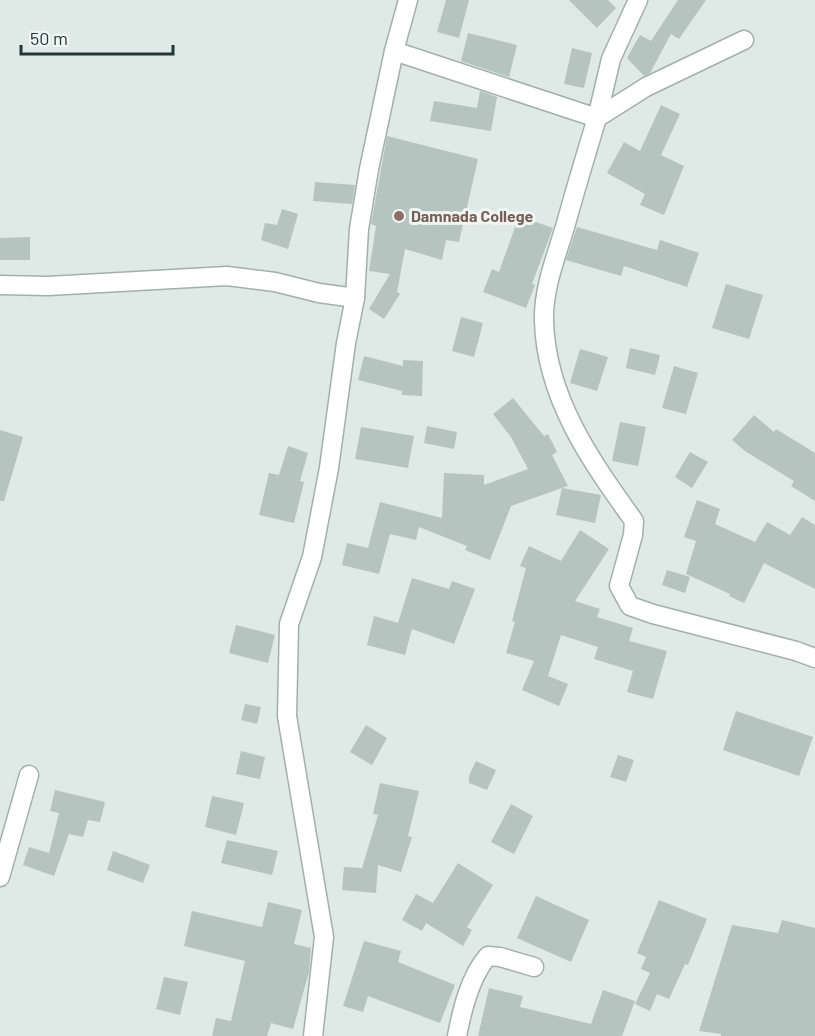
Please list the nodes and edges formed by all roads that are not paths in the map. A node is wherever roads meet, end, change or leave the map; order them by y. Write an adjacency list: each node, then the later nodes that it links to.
1 (408, 0): 4 (street)
2 (638, 0): 5 (street)
3 (744, 40): 5 (street)
4 (393, 51): 5 (street); 7 (street)
5 (597, 118): 8 (street)
6 (0, 285): 7 (street)
7 (355, 298): 12 (street)
8 (815, 658)
9 (29, 775): 10 (street)
10 (0, 877)
11 (534, 967): 13 (street)
12 (313, 1036)
13 (457, 1036)

